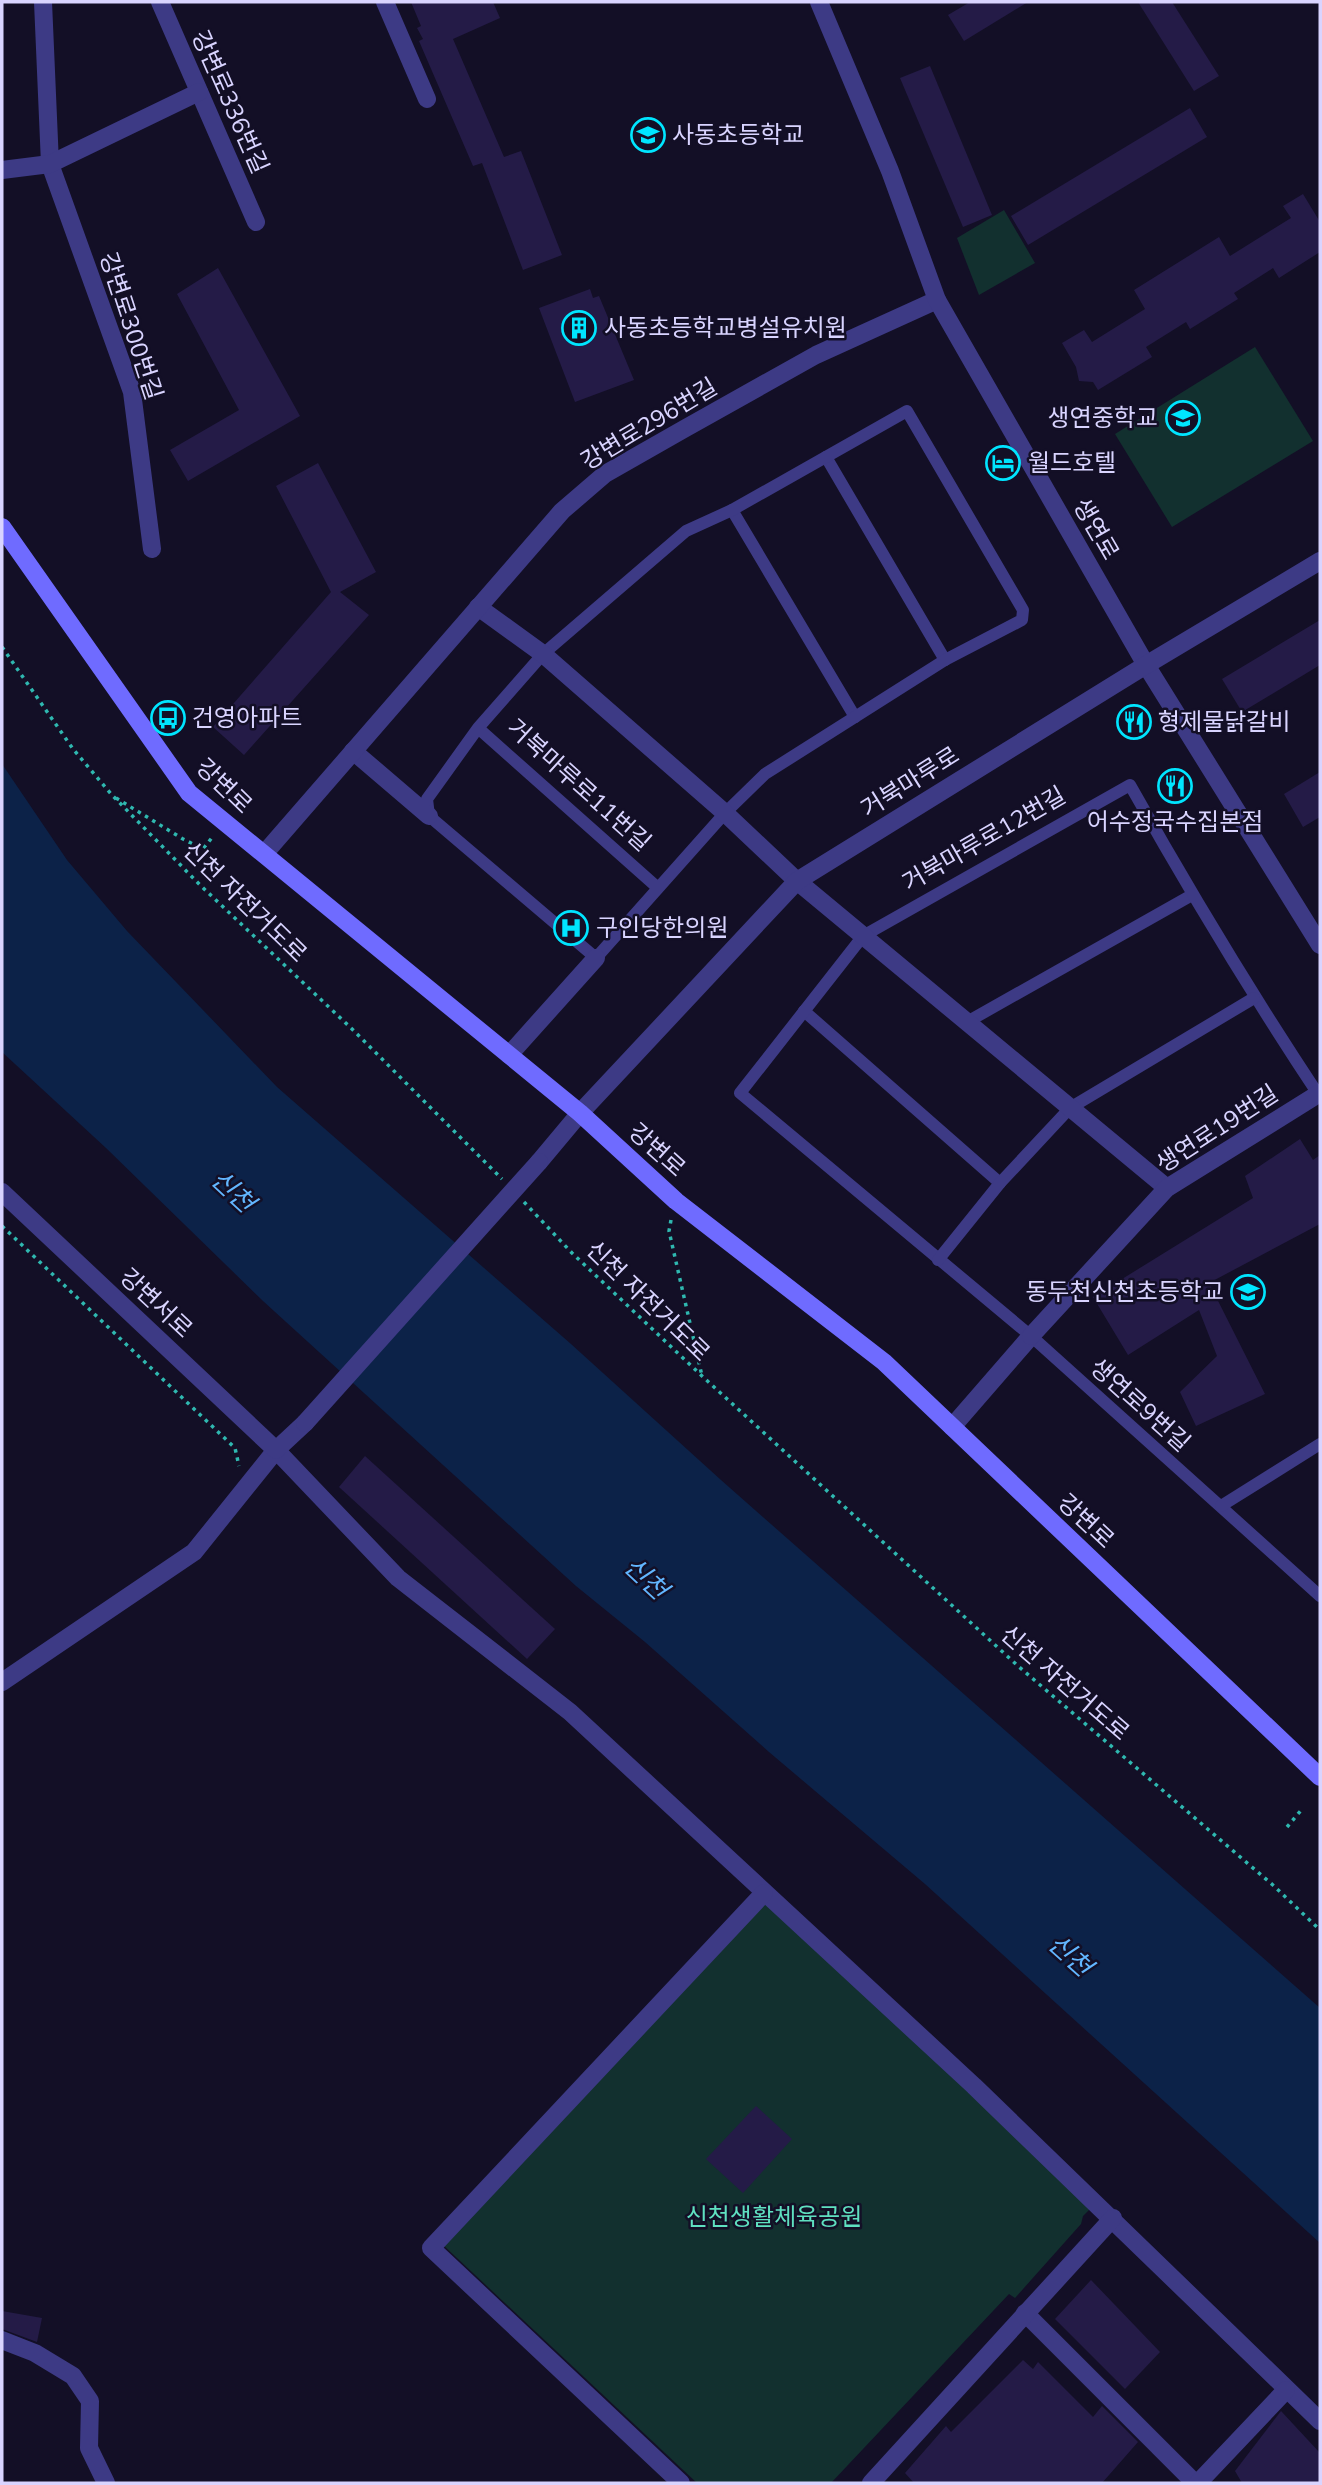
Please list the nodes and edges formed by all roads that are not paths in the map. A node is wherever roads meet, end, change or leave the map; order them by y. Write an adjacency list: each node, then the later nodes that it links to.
1 (43, 2): 7 (street, 강변로300번길)
2 (160, 2): 5 (street, 강변로336번길)
3 (385, 2): 6 (street)
4 (819, 2): 10 (street, 생연로)
5 (199, 92): 7 (street); 9 (street, 강변로336번길)
6 (427, 99)
7 (50, 164): 8 (street); 14 (street, 강변로300번길)
8 (2, 170)
9 (256, 222)
10 (937, 300): 16 (street, 강변로296번길); 19 (street, 생연로)
11 (826, 457): 12 (lane); 18 (lane); 18 (lane)
12 (732, 510): 17 (lane, 거북마루로11번길); 20 (lane)
13 (2, 527): 25 (main road, 강변로)
14 (152, 549)
15 (1320, 561): 19 (street, 거북마루로)
16 (478, 607): 17 (street); 22 (street, 강변로296번길)
17 (543, 654): 21 (lane, 거북마루로11번길); 23 (street)
18 (945, 660): 20 (lane)
19 (1146, 665): 26 (street, 거북마루로); 30 (street, 생연로)
20 (855, 718): 23 (lane, 거북마루로11번길)
21 (478, 728): 24 (lane); 27 (lane, 거북마루로11번길)
22 (353, 751): 24 (street); 25 (street, 강변로296번길)
23 (725, 813): 26 (street); 27 (lane, 거북마루로11번길)
24 (429, 816): 31 (lane)
25 (264, 854): 35 (main road, 강변로)
26 (797, 881): 29 (street); 38 (street, 거북마루로)
27 (658, 888): 31 (lane, 거북마루로11번길)
28 (1192, 895): 29 (lane, 거북마루로12번길); 32 (lane); 34 (lane)
29 (863, 936): 33 (lane, 거북마루로12번길); 34 (street)
30 (1320, 945)
31 (596, 958): 35 (street, 거북마루로11번길)
32 (1254, 998): 36 (lane); 37 (lane)
33 (804, 1011): 39 (lane); 42 (lane, 거북마루로12번길)
34 (967, 1022): 37 (street)
35 (509, 1055): 38 (main road, 강변로)
36 (1319, 1093): 40 (street, 생연로19번길)
37 (1070, 1108): 39 (lane); 40 (street)
38 (580, 1113): 44 (main road, 강변로); 46 (street, 거북마루로, bridge)
39 (1000, 1183): 42 (lane)
40 (1167, 1188): 43 (street, 생연로19번길)
41 (2, 1192): 46 (street, 강변서로)
42 (938, 1260): 43 (lane)
43 (1031, 1336): 44 (street, 생연로19번길); 47 (lane, 생연로9번길)
44 (952, 1427): 50 (main road, 강변로)
45 (1320, 1444): 47 (lane)
46 (276, 1450): 49 (street, 거북마루로); 51 (street, 강변서로)
47 (1221, 1506): 48 (lane, 생연로9번길)
48 (1320, 1596)
49 (2, 1682)
50 (1320, 1777)
51 (764, 1893): 52 (street, 강변서로); 58 (street)
52 (1113, 2218): 53 (street); 55 (street, 강변서로)
53 (1025, 2313): 59 (street); 60 (street)
54 (2, 2340): 57 (street)
55 (1286, 2390): 56 (street, 강변서로); 60 (street)
56 (1320, 2421)
57 (106, 2483)
58 (681, 2483)
59 (871, 2483)
60 (1196, 2483)

